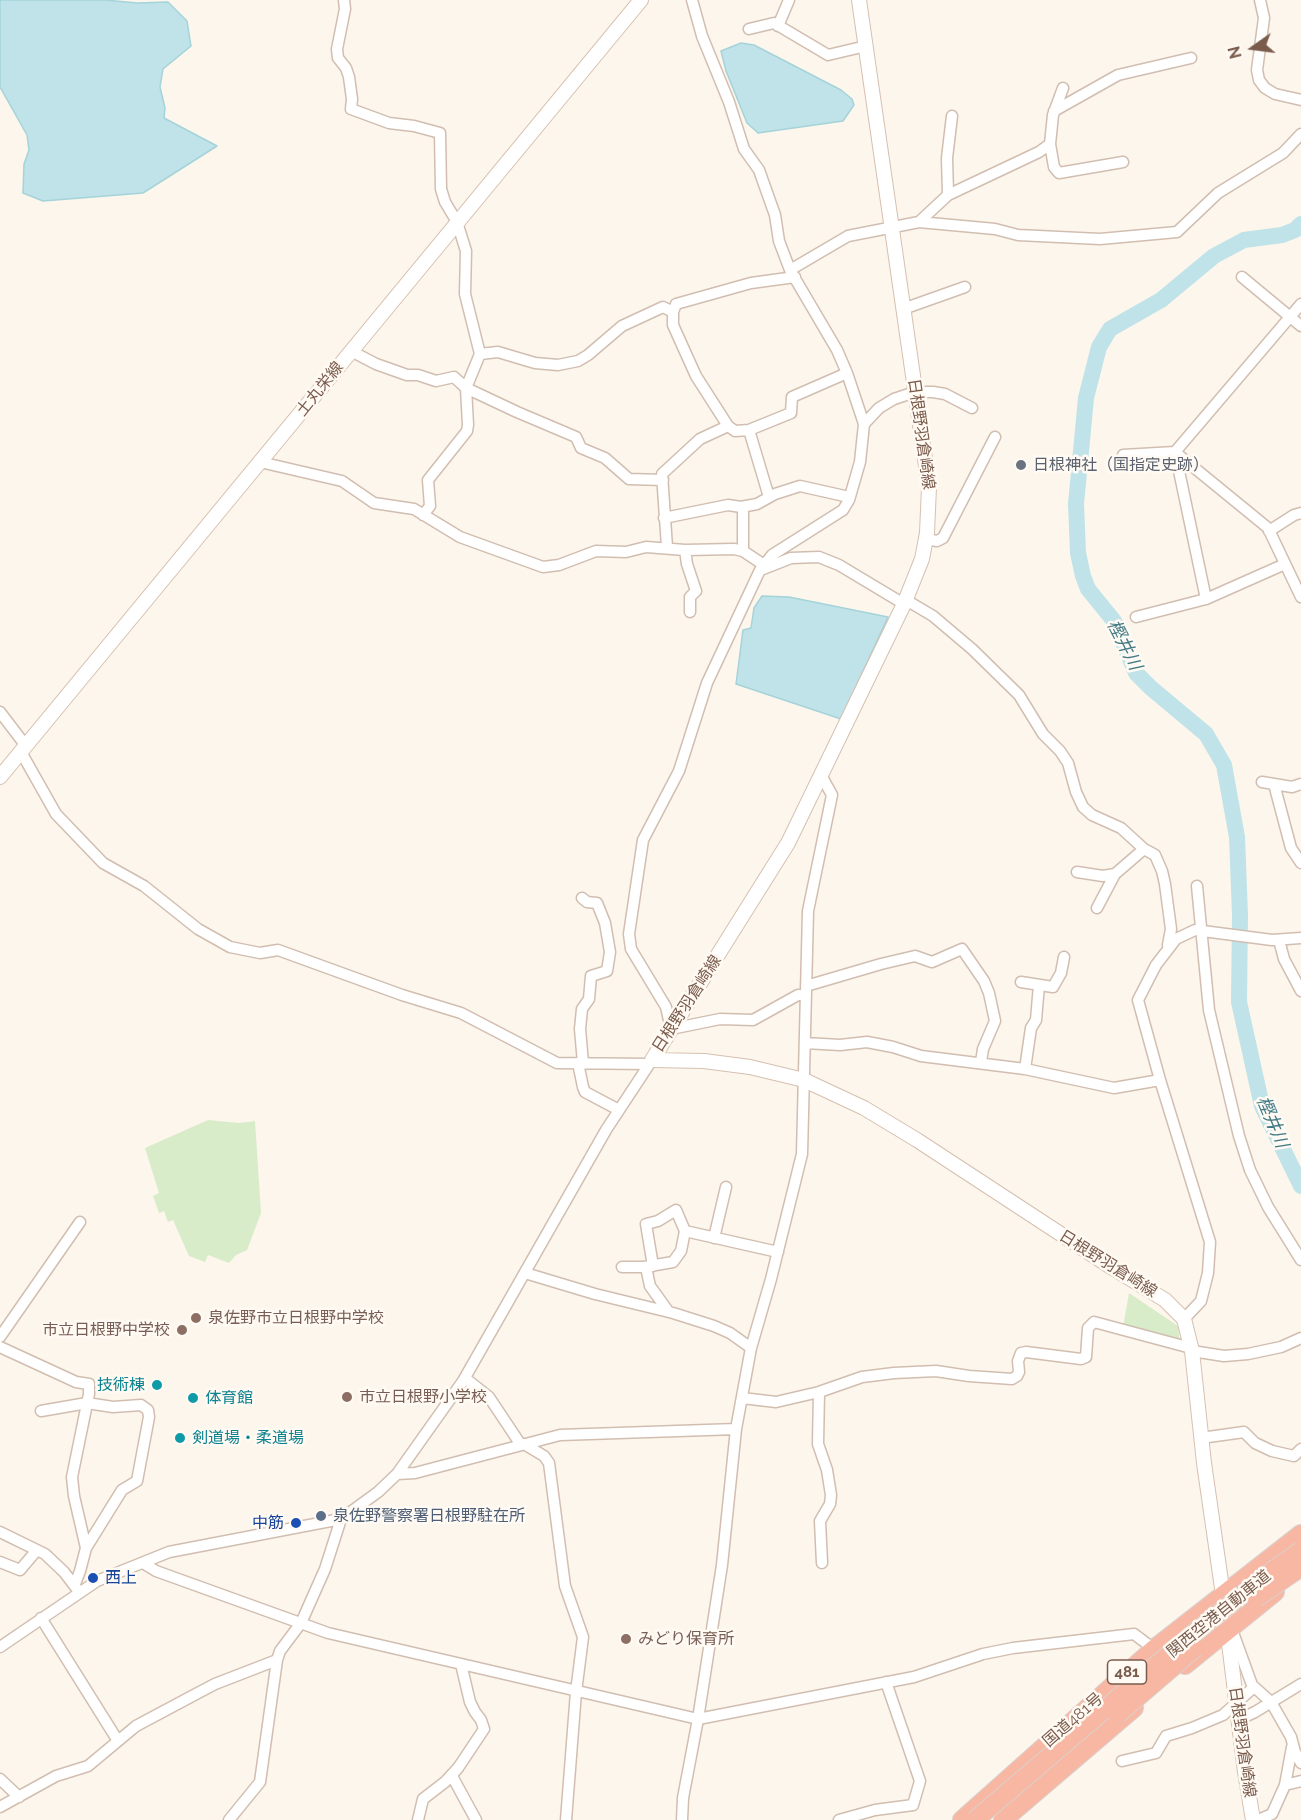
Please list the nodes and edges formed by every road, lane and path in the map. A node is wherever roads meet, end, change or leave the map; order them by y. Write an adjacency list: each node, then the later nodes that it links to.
1 (344, 0): 19 (street)
2 (641, 0): 19 (main road, 土丸栄線)
3 (692, 0): 22 (street)
4 (789, 0): 7 (street)
5 (859, 0): 9 (main road, 日根野羽倉崎線)
6 (1260, 0): 12 (street)
7 (778, 26): 8 (street); 9 (street)
8 (749, 29)
9 (866, 46): 21 (main road, 日根野羽倉崎線)
10 (1191, 58): 13 (street)
11 (1063, 88): 13 (street)
12 (1301, 99)
13 (1054, 111): 16 (street)
14 (952, 116): 18 (street)
15 (1301, 134): 20 (street)
16 (1050, 144): 17 (street); 18 (street)
17 (1123, 162)
18 (948, 195): 20 (street)
19 (458, 222): 30 (main road, 土丸栄線); 31 (street)
20 (919, 222): 21 (street)
21 (891, 227): 22 (street); 26 (main road, 日根野羽倉崎線)
22 (793, 274): 27 (street); 32 (street)
23 (1242, 277): 28 (street)
24 (964, 287): 26 (street)
25 (1301, 304): 28 (street)
26 (903, 309): 34 (main road, 日根野羽倉崎線)
27 (673, 312): 31 (street); 37 (street)
28 (1290, 317): 29 (street); 40 (street)
29 (1301, 326)
30 (351, 351): 33 (street); 42 (main road, 土丸栄線)
31 (480, 354): 33 (street)
32 (847, 373): 36 (street); 38 (street)
33 (466, 388): 43 (street); 48 (street)
34 (915, 392): 35 (street); 36 (street); 51 (main road, 日根野羽倉崎線)
35 (972, 408)
36 (864, 424): 45 (street)
37 (728, 426): 38 (street); 43 (street)
38 (749, 430): 44 (street)
39 (995, 437): 51 (street)
40 (1175, 452): 41 (street); 50 (street); 58 (street)
41 (1123, 455)
42 (260, 462): 48 (street); 63 (main road, 土丸栄線)
43 (663, 480): 49 (street)
44 (769, 497): 45 (street); 46 (street)
45 (849, 497): 56 (street)
46 (743, 507): 49 (street); 54 (street)
47 (1301, 513): 50 (street)
48 (423, 515): 52 (street)
49 (664, 518): 52 (street)
50 (1269, 531): 55 (street)
51 (926, 539): 59 (main road, 日根野羽倉崎線)
52 (667, 547): 53 (street)
53 (686, 550): 54 (street); 60 (street)
54 (743, 551): 56 (street)
55 (1285, 564): 57 (street); 58 (street)
56 (762, 568): 59 (street); 79 (street)
57 (1301, 597)
58 (1206, 599): 61 (street)
59 (905, 602): 64 (main road, 日根野羽倉崎線); 69 (street)
60 (690, 612)
61 (1136, 617)
62 (0, 712): 63 (street)
63 (23, 749): 65 (main road, 土丸栄線); 91 (street)
64 (821, 775): 85 (street); 87 (main road, 日根野羽倉崎線)
65 (0, 777)
66 (1262, 782): 67 (street)
67 (1274, 784): 68 (street); 70 (street)
68 (1301, 784)
69 (1144, 849): 72 (street); 80 (street)
70 (1301, 863)
71 (1077, 872): 72 (street)
72 (1115, 873): 75 (street)
73 (1197, 886): 76 (street)
74 (582, 898): 81 (street)
75 (1097, 908)
76 (1202, 931): 78 (street); 80 (street); 101 (street)
77 (1301, 938): 78 (street)
78 (1279, 940): 86 (street)
79 (631, 949): 81 (street); 87 (street)
80 (1166, 951): 94 (street)
81 (610, 952): 91 (street)
82 (1064, 957): 84 (street)
83 (1021, 982): 84 (street)
84 (1039, 985): 92 (street)
85 (806, 991): 87 (street); 88 (street); 90 (street)
86 (1301, 991)
87 (671, 1029): 89 (main road, 日根野羽倉崎線)
88 (805, 1043): 90 (street); 93 (street)
89 (650, 1062): 91 (street); 93 (main road, 日根野羽倉崎線); 95 (street)
90 (981, 1062): 92 (street)
91 (580, 1063): 95 (street)
92 (1025, 1069): 94 (street)
93 (804, 1080): 100 (street); 106 (main road, 日根野羽倉崎線)
94 (1160, 1080): 106 (street)
95 (619, 1110): 104 (street)
96 (726, 1187): 99 (street)
97 (80, 1222): 108 (street)
98 (685, 1231): 99 (street); 102 (street); 102 (street)
99 (714, 1238): 100 (street)
100 (778, 1252): 109 (street)
101 (1301, 1260)
102 (649, 1266): 103 (street); 105 (street)
103 (622, 1267)
104 (525, 1273): 105 (street); 111 (street)
105 (668, 1311): 109 (street)
106 (1184, 1319): 110 (main road, 日根野羽倉崎線)
107 (1301, 1338): 110 (street)
108 (0, 1341): 114 (street)
109 (751, 1348): 113 (street)
110 (1192, 1349): 112 (street); 117 (main road, 日根野羽倉崎線)
111 (465, 1378): 118 (street); 120 (street)
112 (819, 1392): 113 (street); 129 (street)
113 (742, 1398): 116 (street)
114 (87, 1403): 115 (street); 124 (street); 124 (street)
115 (41, 1411)
116 (736, 1429): 118 (street); 147 (street)
117 (1201, 1438): 119 (street); 133 (main road, 日根野羽倉崎線)
118 (522, 1445): 120 (street); 144 (street)
119 (1301, 1449)
120 (397, 1474): 121 (street)
121 (341, 1519): 128 (street); 135 (street)
122 (0, 1532): 125 (street)
123 (1301, 1534): 133 (highway, 国道481号 / 481)
124 (86, 1548): 132 (street)
125 (37, 1550): 127 (street); 132 (street)
126 (1301, 1551): 166 (highway, 関西空港自動車道, bridge)
127 (0, 1562)
128 (143, 1563): 132 (street); 135 (street)
129 (822, 1563)
130 (1301, 1567): 167 (highway, 関西空港自動車道, bridge)
131 (1301, 1573): 136 (highway, 国道481号 / 481)
132 (77, 1588): 134 (street)
133 (1223, 1595): 136 (main road, 日根野羽倉崎線); 138 (highway, 国道481号 / 481)
134 (41, 1618): 137 (street); 149 (street)
135 (301, 1623): 139 (street); 140 (street)
136 (1229, 1629): 143 (street); 146 (main road, 日根野羽倉崎線); 168 (highway, 国道481号 / 481)
137 (0, 1647)
138 (1154, 1649): 141 (street); 165 (highway, 国道481号 / 481)
139 (277, 1660): 149 (street); 159 (street)
140 (461, 1664): 144 (street); 153 (street)
141 (886, 1682): 147 (street); 164 (street)
142 (1301, 1684): 145 (street)
143 (1254, 1688): 145 (street); 146 (street)
144 (576, 1692): 147 (street); 162 (street)
145 (1271, 1702): 148 (street); 150 (street)
146 (1236, 1704): 148 (main road, 日根野羽倉崎線); 152 (street)
147 (698, 1719): 163 (street)
148 (1238, 1720): 169 (main road, 日根野羽倉崎線)
149 (118, 1741): 157 (street)
150 (1293, 1743): 151 (street); 156 (street)
151 (1300, 1760)
152 (1122, 1761)
153 (452, 1776): 160 (street); 161 (street)
154 (0, 1779): 157 (street)
155 (1301, 1781): 156 (street)
156 (1285, 1785): 170 (street)
157 (19, 1797): 158 (street)
158 (0, 1807)
159 (229, 1820)
160 (418, 1820)
161 (476, 1820)
162 (566, 1820)
163 (682, 1820)
164 (839, 1820)
165 (962, 1820)
166 (975, 1820)
167 (993, 1820)
168 (1003, 1820)
169 (1253, 1820)
170 (1258, 1820)

